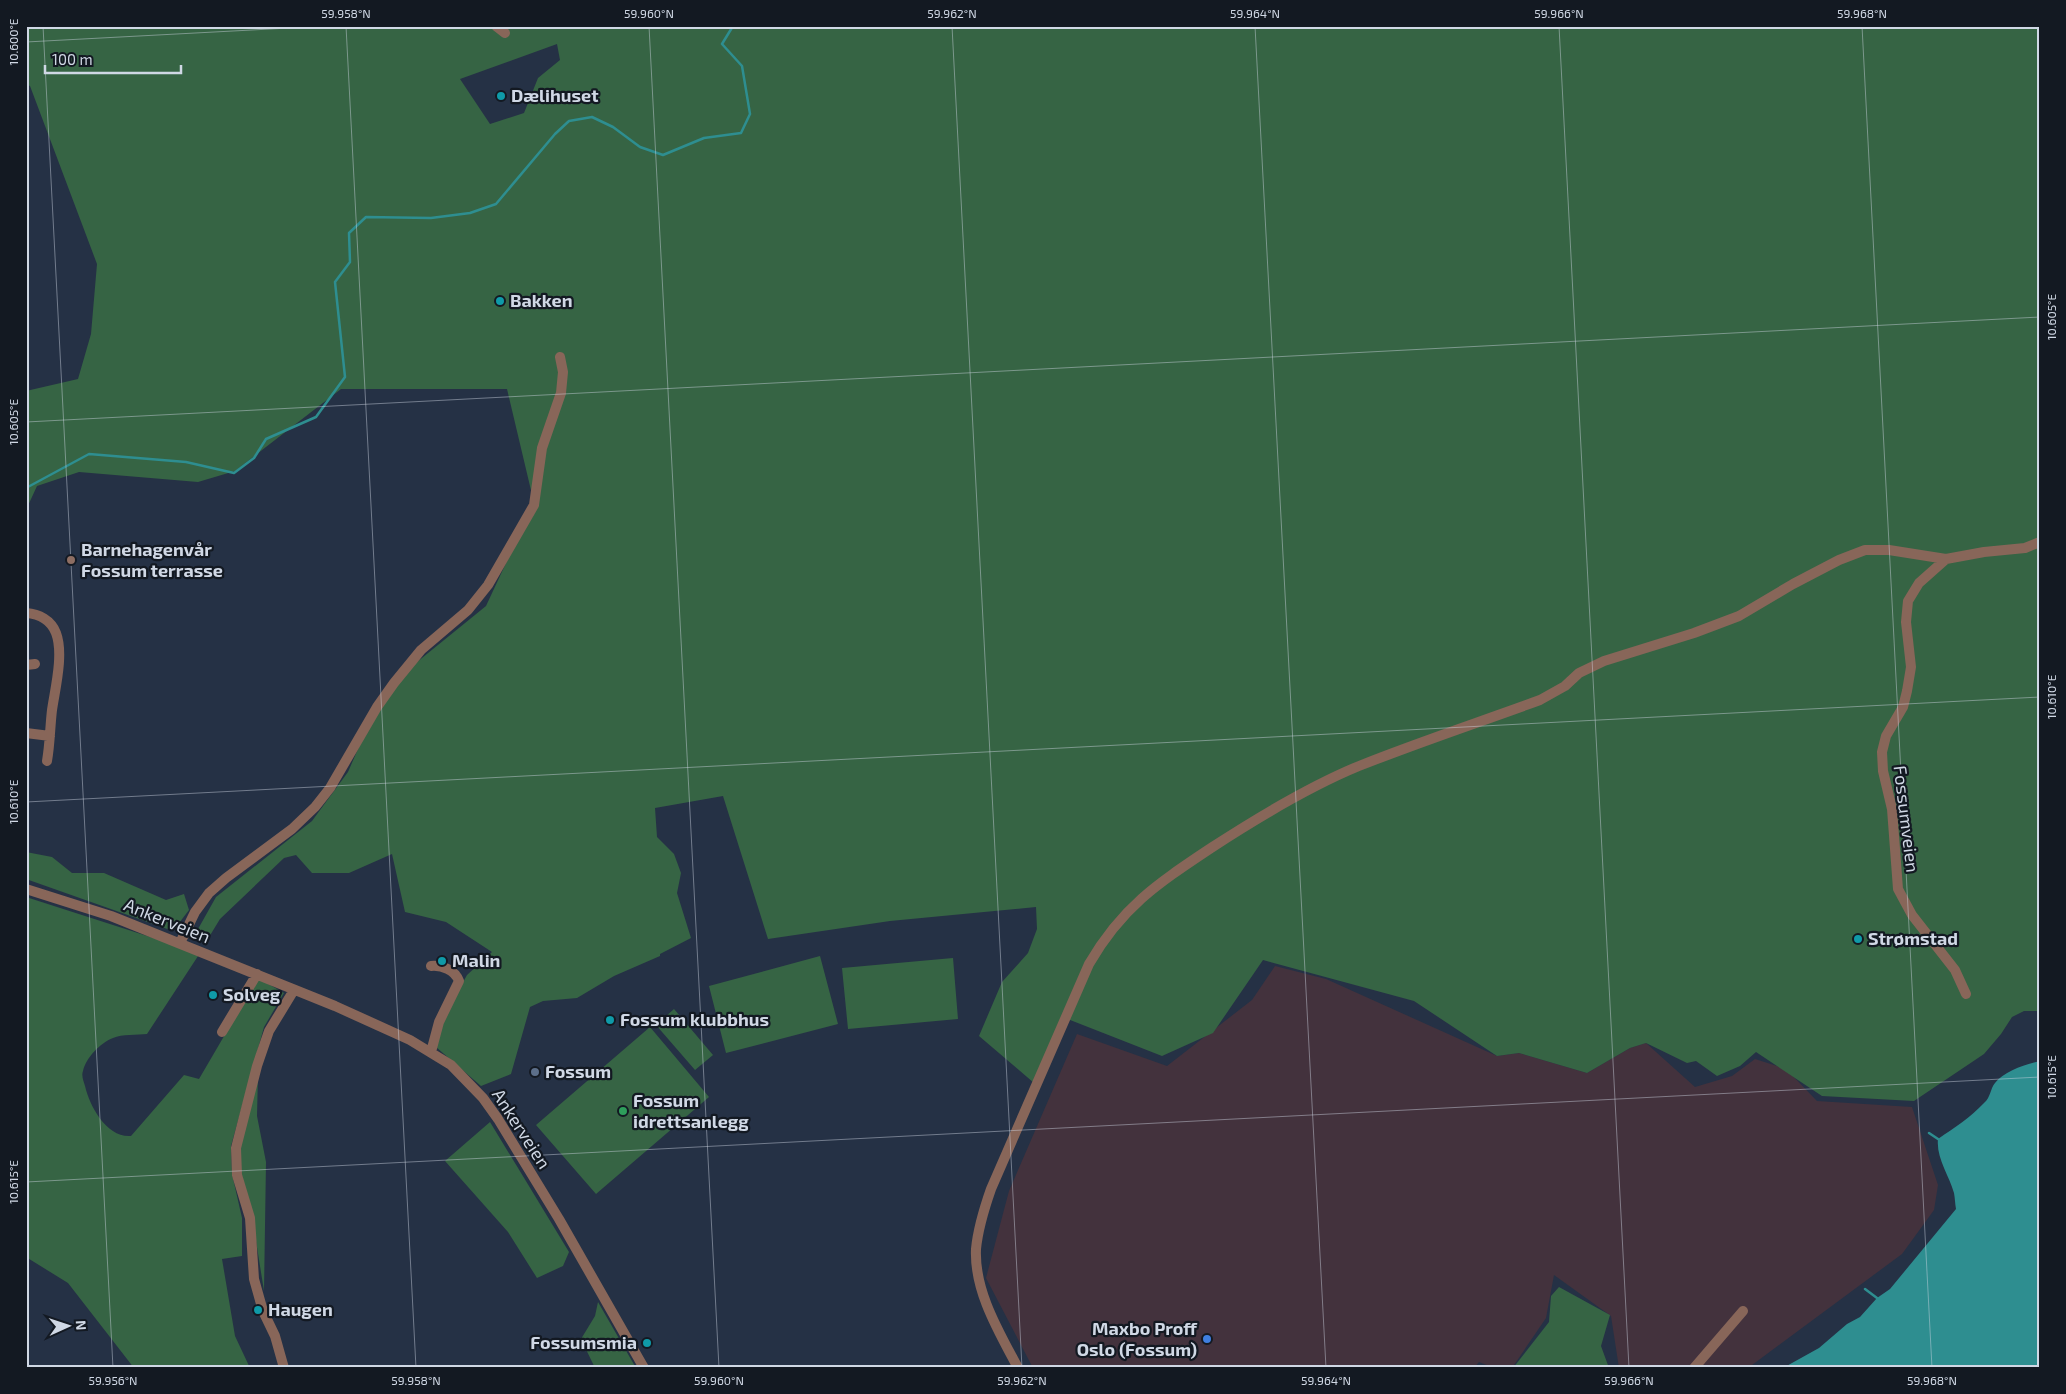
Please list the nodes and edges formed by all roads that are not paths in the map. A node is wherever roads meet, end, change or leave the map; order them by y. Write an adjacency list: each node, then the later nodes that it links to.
1 (496, 26): 2 (street)
2 (505, 33)
3 (560, 356): 11 (street)
4 (2040, 542): 5 (street)
5 (1946, 558): 15 (street, Fossumveien); 21 (street)
6 (26, 613): 8 (street)
7 (26, 733): 8 (street)
8 (50, 736): 9 (street)
9 (47, 761)
10 (26, 889): 11 (street, Ankerveien)
11 (180, 943): 13 (street, Ankerveien)
12 (431, 966): 17 (street)
13 (257, 974): 14 (street, Ankerveien); 16 (street)
14 (294, 990): 17 (street, Ankerveien); 19 (street)
15 (1966, 994)
16 (222, 1032)
17 (432, 1052): 20 (street, Ankerveien)
18 (1743, 1311): 22 (street)
19 (284, 1368)
20 (644, 1368)
21 (1018, 1368)
22 (1694, 1368)

